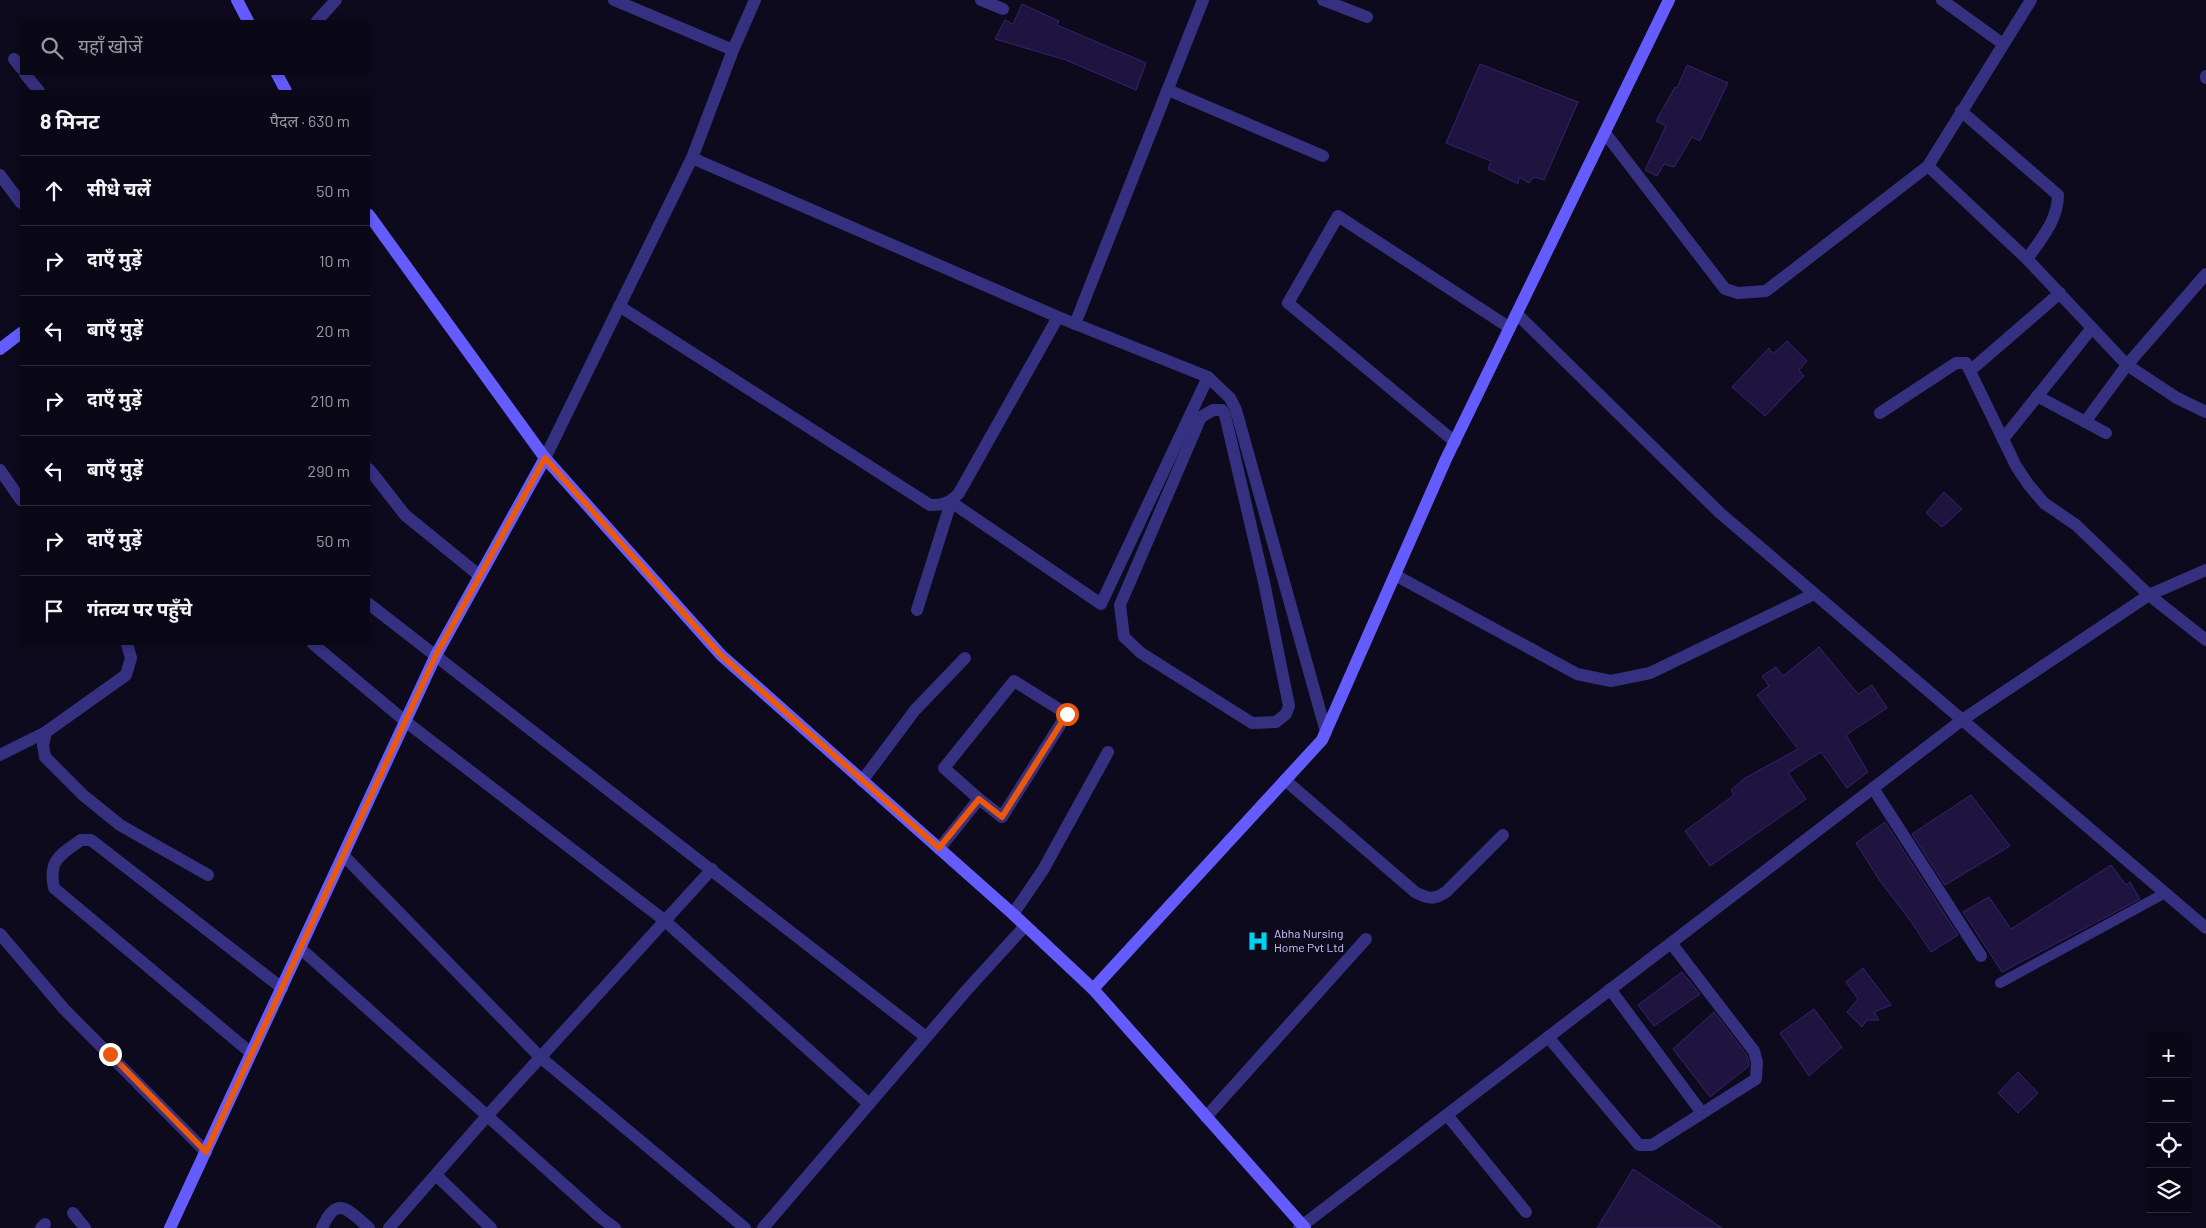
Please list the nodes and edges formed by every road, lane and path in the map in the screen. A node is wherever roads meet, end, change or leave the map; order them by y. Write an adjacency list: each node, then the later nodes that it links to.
1 (237, 0): 13 (street)
2 (336, 0): 14 (street)
3 (614, 0): 16 (street)
4 (755, 0): 16 (street)
5 (981, 0): 11 (street)
6 (1204, 0): 21 (street)
7 (1323, 0): 12 (street)
8 (1669, 0): 23 (street)
9 (1942, 0): 15 (street)
10 (2032, 0): 15 (street)
11 (1003, 10)
12 (1367, 17)
13 (247, 20)
14 (318, 20)
15 (2003, 44): 22 (street)
16 (733, 50): 25 (street)
17 (26, 75): 19 (street)
18 (278, 75): 20 (street)
19 (38, 90)
20 (285, 90)
21 (1168, 90): 24 (street); 36 (street)
22 (1961, 111): 26 (street); 30 (street)
23 (1605, 133): 26 (street); 34 (street)
24 (1323, 156)
25 (692, 158): 33 (street); 35 (street)
26 (1928, 166): 30 (street)
27 (0, 175): 28 (street)
28 (20, 202)
29 (370, 216): 51 (street)
30 (2027, 259): 32 (street)
31 (2206, 274): 41 (street)
32 (2060, 293): 38 (street); 42 (street)
33 (619, 306): 51 (street); 55 (street)
34 (1517, 314): 37 (street); 61 (street)
35 (1058, 317): 36 (street); 55 (street)
36 (1075, 324): 43 (street)
37 (1510, 328): 50 (street); 50 (street)
38 (2092, 328): 41 (street); 44 (street)
39 (20, 334): 40 (street)
40 (0, 349)
41 (2128, 365): 45 (street); 47 (street)
42 (1971, 370): 46 (street); 49 (street)
43 (1208, 378): 55 (street); 56 (street)
44 (2037, 396): 47 (street); 49 (street)
45 (2206, 412)
46 (1880, 413)
47 (2085, 422): 48 (street)
48 (2106, 433)
49 (2003, 439): 62 (street)
50 (1455, 442): 59 (street)
51 (545, 458): 60 (street); 76 (street)
52 (0, 470): 54 (street)
53 (370, 470): 60 (street)
54 (20, 499)
55 (951, 502): 64 (street)
56 (1276, 554): 57 (street); 73 (street)
57 (1257, 557): 57 (street)
58 (2206, 570): 62 (street)
59 (1395, 575): 61 (street); 73 (street)
60 (480, 576): 68 (street)
61 (1814, 594): 70 (street)
62 (2149, 595): 65 (street); 70 (street)
63 (370, 605): 68 (street)
64 (917, 610)
65 (2206, 640)
66 (127, 645): 72 (street)
67 (314, 645): 71 (street)
68 (436, 655): 71 (street); 83 (street)
69 (965, 658): 76 (street)
70 (1962, 720): 78 (street); 85 (street)
71 (406, 721): 82 (street); 87 (street)
72 (46, 732): 75 (street); 84 (street)
73 (1326, 732): 77 (street)
74 (1108, 752): 86 (street)
75 (0, 755)
76 (862, 780): 81 (street)
77 (1285, 780): 80 (street); 97 (street)
78 (1873, 788): 92 (street); 94 (street)
79 (979, 799): 79 (street); 81 (street)
80 (1503, 835)
81 (939, 848): 86 (street)
82 (343, 855): 93 (street); 102 (street)
83 (712, 869): 87 (street); 99 (street)
84 (208, 875)
85 (2165, 894): 89 (street); 95 (lane)
86 (1013, 914): 88 (street)
87 (664, 920): 102 (street); 103 (street)
88 (1025, 926): 97 (street); 99 (street)
89 (2206, 928)
90 (0, 934): 108 (street)
91 (1366, 939): 107 (street)
92 (1671, 943): 98 (street); 104 (street)
93 (300, 948): 96 (street); 106 (street)
94 (1981, 956)
95 (2000, 983)
96 (282, 988): 101 (street); 101 (street)
97 (1093, 989): 107 (street)
98 (1610, 989): 100 (street); 104 (street)
99 (926, 1037): 103 (street)
100 (1548, 1037): 104 (street); 105 (street)
101 (251, 1054): 108 (street)
102 (540, 1057): 106 (street); 120 (street)
103 (869, 1104): 121 (street)
104 (1702, 1113)
105 (1447, 1115): 110 (street); 112 (street)
106 (487, 1116): 109 (street); 119 (street)
107 (1206, 1117): 112 (street)
108 (206, 1152): 114 (street)
109 (436, 1175): 117 (street); 118 (street)
110 (1526, 1212)
111 (73, 1213): 113 (street)
112 (1302, 1227)
113 (85, 1228)
114 (170, 1228)
115 (322, 1228): 116 (street)
116 (369, 1228)
117 (389, 1228)
118 (491, 1228)
119 (615, 1228)
120 (745, 1228)
121 (763, 1228)

